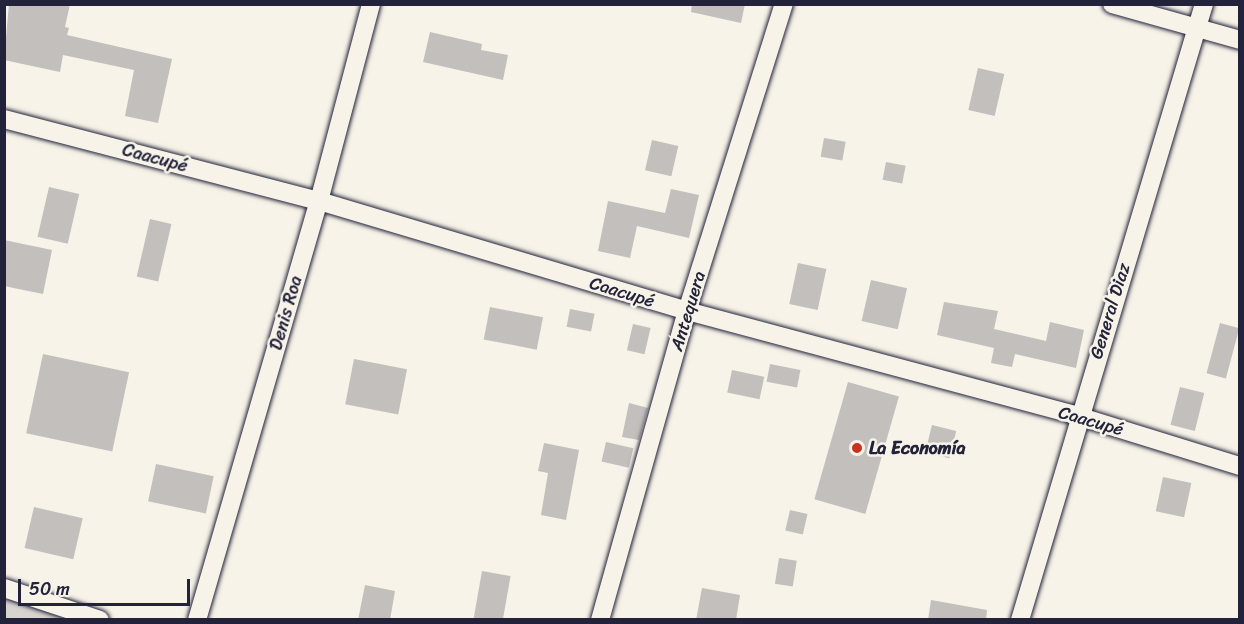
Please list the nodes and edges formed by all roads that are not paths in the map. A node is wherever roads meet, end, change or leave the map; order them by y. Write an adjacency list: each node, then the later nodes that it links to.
1 (371, 4): 8 (street, Denis Roa)
2 (784, 4): 9 (street, Antequera)
3 (1112, 4): 5 (street)
4 (1204, 4): 5 (street, General Diaz)
5 (1197, 28): 6 (street); 10 (street, General Diaz)
6 (1239, 40)
7 (4, 119): 8 (street, Caacupé)
8 (319, 201): 9 (street, Caacupé); 14 (street, Denis Roa)
9 (687, 311): 10 (street, Caacupé); 15 (street, Antequera)
10 (1078, 416): 11 (street, Caacupé); 16 (street, General Diaz)
11 (1239, 466)
12 (4, 588): 13 (street)
13 (100, 620)
14 (197, 620)
15 (600, 620)
16 (1020, 620)

